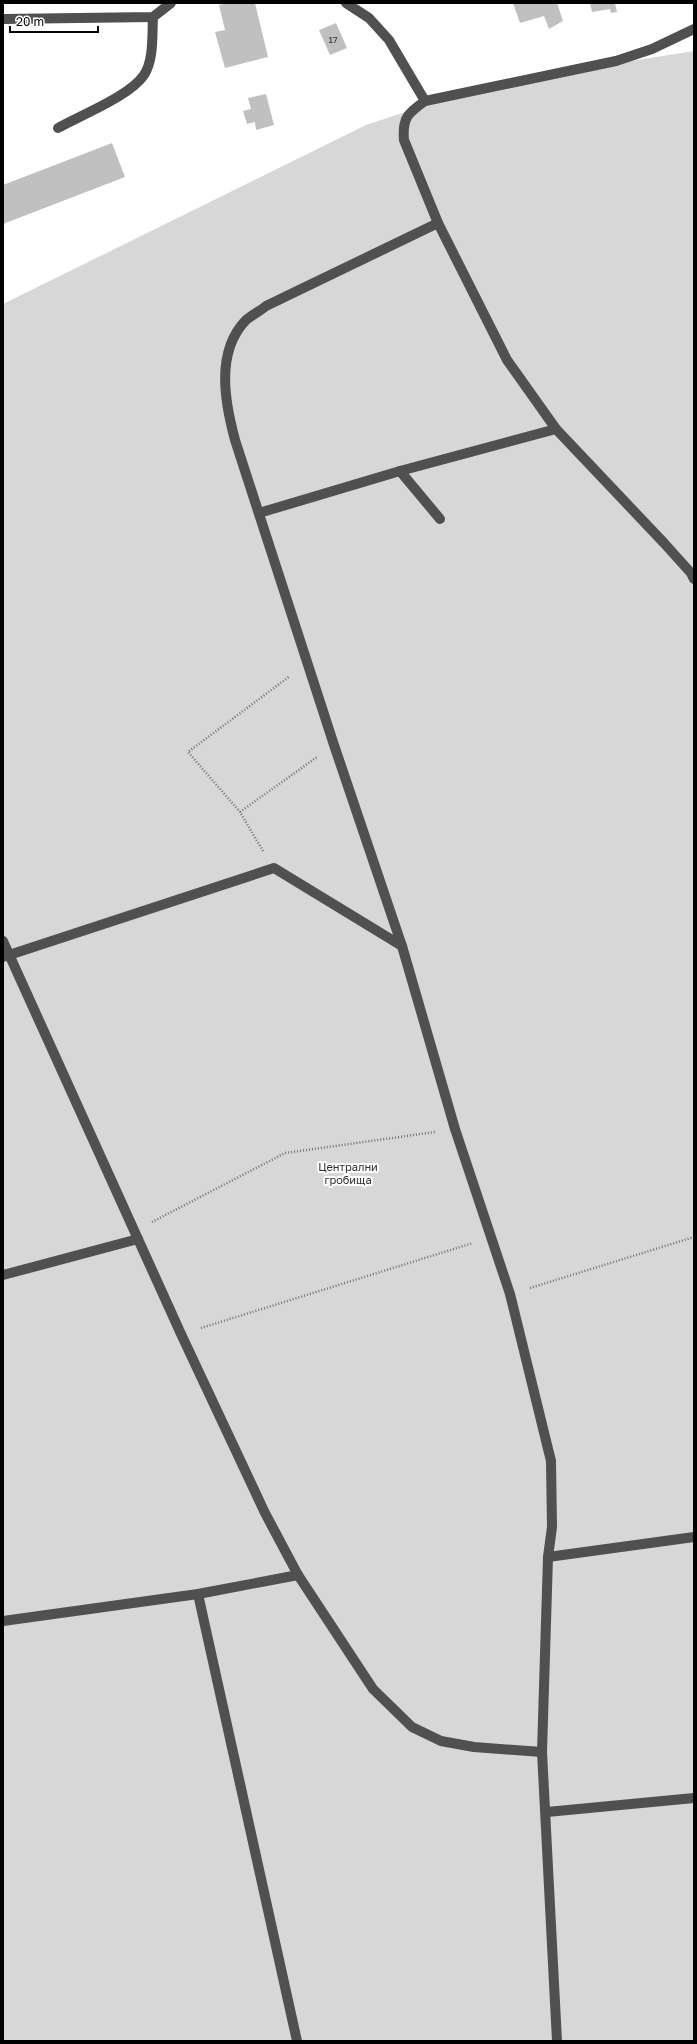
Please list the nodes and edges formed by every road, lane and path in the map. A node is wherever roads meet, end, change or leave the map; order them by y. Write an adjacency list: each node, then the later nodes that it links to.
1 (171, 3): 3 (street)
2 (346, 3): 6 (street)
3 (153, 18): 4 (street); 7 (street)
4 (3, 19)
5 (694, 29): 6 (street)
6 (425, 101): 8 (street)
7 (58, 128)
8 (438, 223): 9 (street); 11 (street)
9 (556, 429): 10 (street); 13 (street)
10 (400, 471): 11 (street); 12 (street)
11 (259, 513): 14 (street)
12 (440, 519)
13 (694, 579)
14 (308, 662): 15 (street); 16 (path)
15 (334, 745): 16 (path); 19 (street)
16 (240, 812): 17 (path)
17 (274, 868): 19 (street); 20 (street)
18 (3, 941): 20 (street)
19 (402, 946): 21 (street)
20 (6, 956): 22 (street)
21 (455, 1129): 22 (path); 24 (street)
22 (136, 1235): 25 (street); 27 (street)
23 (694, 1237): 26 (path)
24 (491, 1238): 26 (street); 27 (path)
25 (3, 1275)
26 (510, 1294): 29 (street)
27 (181, 1334): 30 (street)
28 (694, 1537): 29 (street)
29 (548, 1557): 33 (street)
30 (298, 1575): 31 (street); 33 (street)
31 (198, 1594): 32 (street); 36 (street)
32 (3, 1622)
33 (542, 1752): 35 (street)
34 (694, 1798): 35 (street)
35 (547, 1812): 37 (street)
36 (297, 2041)
37 (557, 2041)

